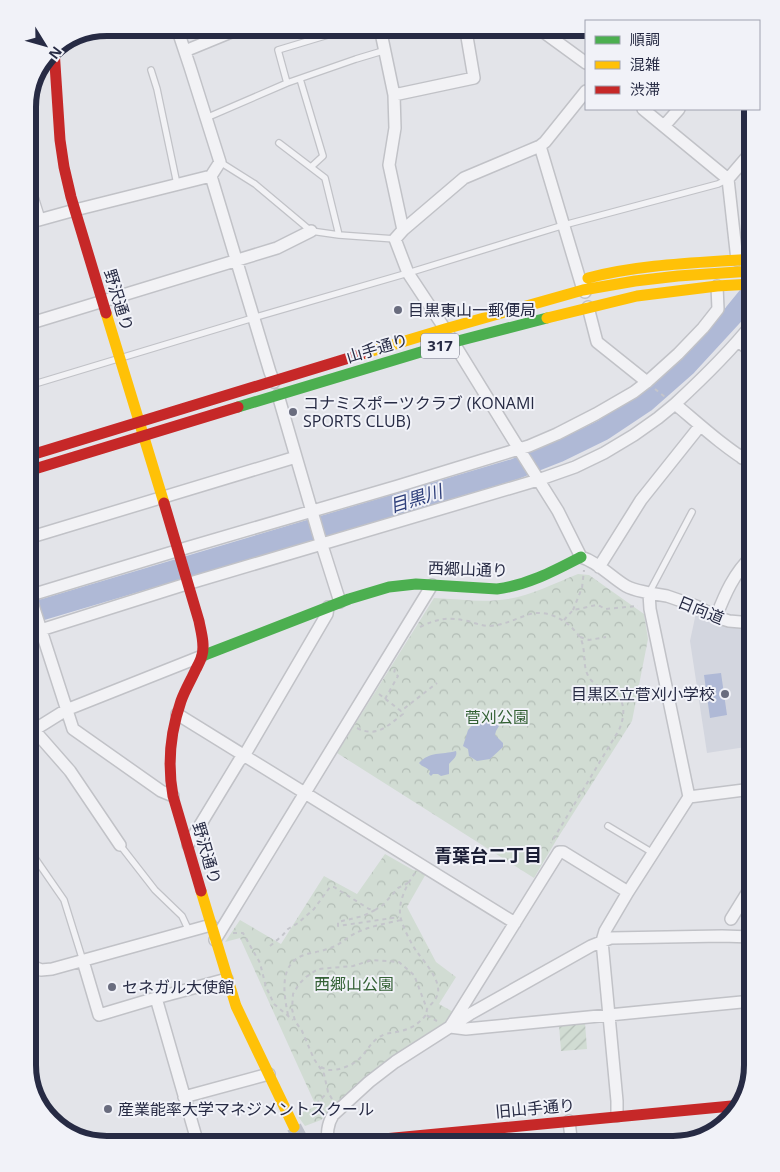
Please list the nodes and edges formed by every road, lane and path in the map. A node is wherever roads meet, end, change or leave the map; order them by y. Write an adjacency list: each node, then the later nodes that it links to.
1 (179, 36): 8 (street)
2 (222, 36): 8 (street)
3 (324, 36): 13 (lane)
4 (382, 36): 7 (street)
5 (467, 36): 15 (street)
6 (549, 36): 9 (street)
7 (386, 50): 12 (lane); 15 (street)
8 (185, 51): 18 (street)
9 (585, 62)
10 (55, 70): 29 (main road, 野沢通り)
11 (151, 70): 27 (lane)
12 (300, 79): 13 (lane); 24 (lane)
13 (287, 83): 18 (lane)
14 (585, 92): 21 (street)
15 (394, 95): 33 (street)
16 (645, 110): 19 (street)
17 (677, 110): 19 (street)
18 (206, 118): 23 (street)
19 (664, 126): 26 (street)
20 (279, 143): 24 (lane)
21 (540, 146): 32 (street); 33 (street)
22 (744, 160): 26 (street)
23 (220, 162): 25 (street); 34 (lane)
24 (311, 167): 35 (lane)
25 (211, 176): 27 (street); 37 (street)
26 (728, 179): 32 (lane); 38 (street)
27 (177, 184): 29 (street)
28 (36, 200): 30 (lane)
29 (75, 210): 30 (street); 46 (main road, 野沢通り)
30 (42, 219): 31 (street)
31 (36, 221)
32 (564, 225): 41 (lane); 43 (street)
33 (404, 230): 36 (street)
34 (311, 231): 35 (lane); 37 (street)
35 (339, 235): 36 (lane)
36 (395, 239): 41 (street)
37 (236, 260): 46 (street); 48 (street)
38 (737, 260): 39 (main road, 317); 43 (main road, 317)
39 (744, 260)
40 (744, 272): 43 (main road, 山手通り / 317)
41 (408, 273): 48 (lane); 50 (street)
42 (744, 285): 44 (main road, 山手通り / 317)
43 (581, 286): 45 (street); 50 (main road, 山手通り / 317)
44 (717, 286): 45 (main road, 山手通り / 317); 58 (street)
45 (637, 296): 47 (main road, 山手通り / 317)
46 (102, 301): 49 (street); 55 (main road, 野沢通り)
47 (588, 306): 53 (main road, 山手通り / 317); 58 (street)
48 (253, 318): 55 (lane); 56 (street)
49 (36, 322)
50 (445, 329): 53 (street); 56 (main road, 山手通り / 317)
51 (744, 334): 52 (street)
52 (738, 341): 54 (street); 60 (street)
53 (454, 342): 59 (main road, 山手通り / 317); 64 (street)
54 (744, 346)
55 (120, 359): 57 (lane); 61 (main road, 野沢通り)
56 (274, 382): 61 (main road, 山手通り / 317)
57 (36, 384)
58 (649, 384): 60 (path); 64 (street)
59 (278, 395): 63 (main road, 山手通り / 317); 67 (street)
60 (673, 403): 62 (street); 70 (street)
61 (140, 422): 63 (main road, 野沢通り); 65 (main road, 山手通り / 317)
62 (700, 426): 68 (street); 79 (street)
63 (144, 436): 69 (main road, 山手通り / 317); 71 (main road, 野沢通り)
64 (520, 451): 70 (street); 73 (street)
65 (36, 454)
66 (744, 455): 68 (street)
67 (296, 457): 71 (street); 73 (street)
68 (742, 458)
69 (36, 469)
70 (536, 478): 75 (street); 77 (street)
71 (163, 497): 74 (street); 76 (main road, 野沢通り)
72 (692, 512): 84 (lane)
73 (313, 513): 75 (street); 76 (street)
74 (36, 536)
75 (321, 542): 81 (street); 85 (street)
76 (178, 553): 81 (main road, 野沢通り); 83 (street)
77 (581, 558): 79 (street); 82 (main road, 西郷山通り)
78 (744, 565): 89 (street)
79 (599, 567): 84 (street)
80 (584, 578): 87 (path)
81 (188, 581): 93 (street); 97 (main road, 野沢通り)
82 (432, 585): 85 (main road, 西郷山通り); 100 (street)
83 (36, 593)
84 (650, 598): 87 (path); 89 (street, 日向道); 112 (street)
85 (340, 602): 86 (main road, 西郷山通り)
86 (328, 607): 97 (main road, 西郷山通り); 108 (street)
87 (573, 610): 90 (path)
88 (36, 616): 93 (street)
89 (716, 616): 91 (street, 日向道)
90 (563, 620): 92 (path); 95 (path)
91 (744, 622)
92 (421, 626)
93 (40, 628): 94 (street); 102 (street)
94 (36, 630)
95 (580, 637): 96 (path); 116 (path)
96 (606, 637)
97 (202, 656): 102 (street, 西郷山通り); 104 (main road, 野沢通り)
98 (395, 667): 101 (path)
99 (438, 683): 103 (path)
100 (370, 687): 101 (path); 105 (street)
101 (385, 699): 103 (path)
102 (66, 710): 106 (street, 西郷山通り); 111 (street)
103 (401, 711): 105 (path)
104 (177, 714): 108 (street); 111 (main road, 野沢通り)
105 (348, 724): 110 (street)
106 (36, 729)
107 (36, 737): 114 (street)
108 (244, 756): 110 (street); 115 (street)
109 (744, 790): 112 (street)
110 (304, 794): 119 (street); 131 (street)
111 (173, 796): 115 (main road, 野沢通り)
112 (689, 798): 117 (street)
113 (608, 826): 117 (lane)
114 (120, 845): 128 (lane)
115 (188, 845): 127 (main road, 野沢通り)
116 (559, 852): 121 (street); 126 (street)
117 (653, 853): 121 (street)
118 (36, 860): 134 (lane)
119 (421, 865): 120 (path); 126 (street)
120 (408, 883): 123 (path); 124 (path)
121 (628, 892): 132 (street)
122 (744, 898): 125 (street)
123 (375, 910): 124 (path); 133 (path)
124 (400, 919): 139 (path); 142 (path)
125 (731, 919)
126 (514, 922): 144 (street)
127 (211, 924): 128 (street); 131 (main road, 野沢通り)
128 (190, 931): 134 (street)
129 (231, 933): 142 (path)
130 (744, 937): 132 (street)
131 (215, 940): 136 (main road, 野沢通り)
132 (602, 941): 141 (street); 144 (street)
133 (270, 946)
134 (83, 961): 135 (street); 137 (street)
135 (36, 968)
136 (227, 979): 137 (street); 146 (main road, 野沢通り)
137 (156, 998): 148 (street)
138 (744, 1001): 141 (street)
139 (427, 1009): 140 (path); 143 (path)
140 (426, 1015): 144 (path); 145 (path)
141 (608, 1015): 144 (street); 152 (street)
142 (288, 1016): 143 (path)
143 (295, 1021): 145 (path)
144 (447, 1029): 150 (street)
145 (320, 1067): 147 (path)
146 (268, 1074): 148 (street); 154 (main road, 野沢通り)
147 (328, 1092): 150 (path); 151 (path)
148 (184, 1097): 155 (street)
149 (730, 1106): 152 (main road, 旧山手通り)
150 (338, 1110): 156 (street)
151 (322, 1113)
152 (617, 1116): 153 (main road, 旧山手通り)
153 (569, 1121): 157 (main road, 旧山手通り); 158 (street)
154 (294, 1127)
155 (196, 1136)
156 (328, 1136)
157 (412, 1136)
158 (570, 1136)

